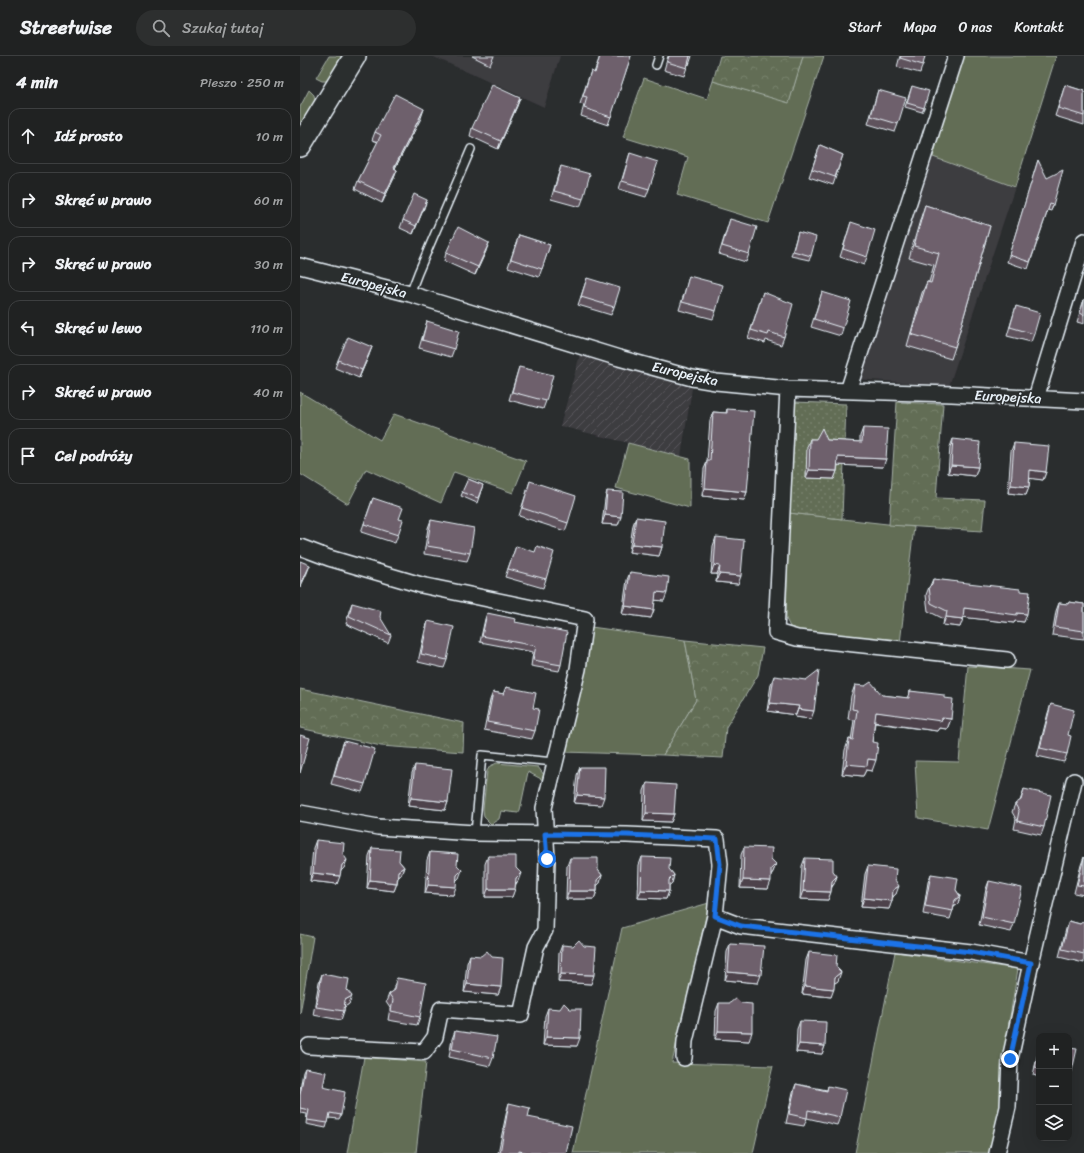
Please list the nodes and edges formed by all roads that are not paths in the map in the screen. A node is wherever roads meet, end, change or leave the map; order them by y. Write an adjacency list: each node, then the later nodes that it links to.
1 (355, 56): 5 (street)
2 (659, 56): 4 (lane)
3 (956, 56): 11 (street)
4 (656, 65)
5 (300, 146)
6 (471, 149): 9 (lane)
7 (1084, 241): 12 (street)
8 (300, 266): 9 (street, Europejska)
9 (410, 294): 10 (street, Europejska)
10 (788, 389): 11 (street, Europejska); 15 (street)
11 (848, 391): 12 (street, Europejska)
12 (1036, 398): 13 (street, Europejska)
13 (1084, 401)
14 (300, 547): 16 (street)
15 (1007, 660)
16 (554, 762): 19 (lane); 20 (street)
17 (1074, 781): 22 (street)
18 (300, 813): 19 (street)
19 (475, 833): 20 (street)
20 (545, 834): 21 (street); 23 (street)
21 (715, 916): 22 (street); 24 (street)
22 (1031, 963): 25 (street)
23 (309, 1046)
24 (684, 1058)
25 (997, 1153)

